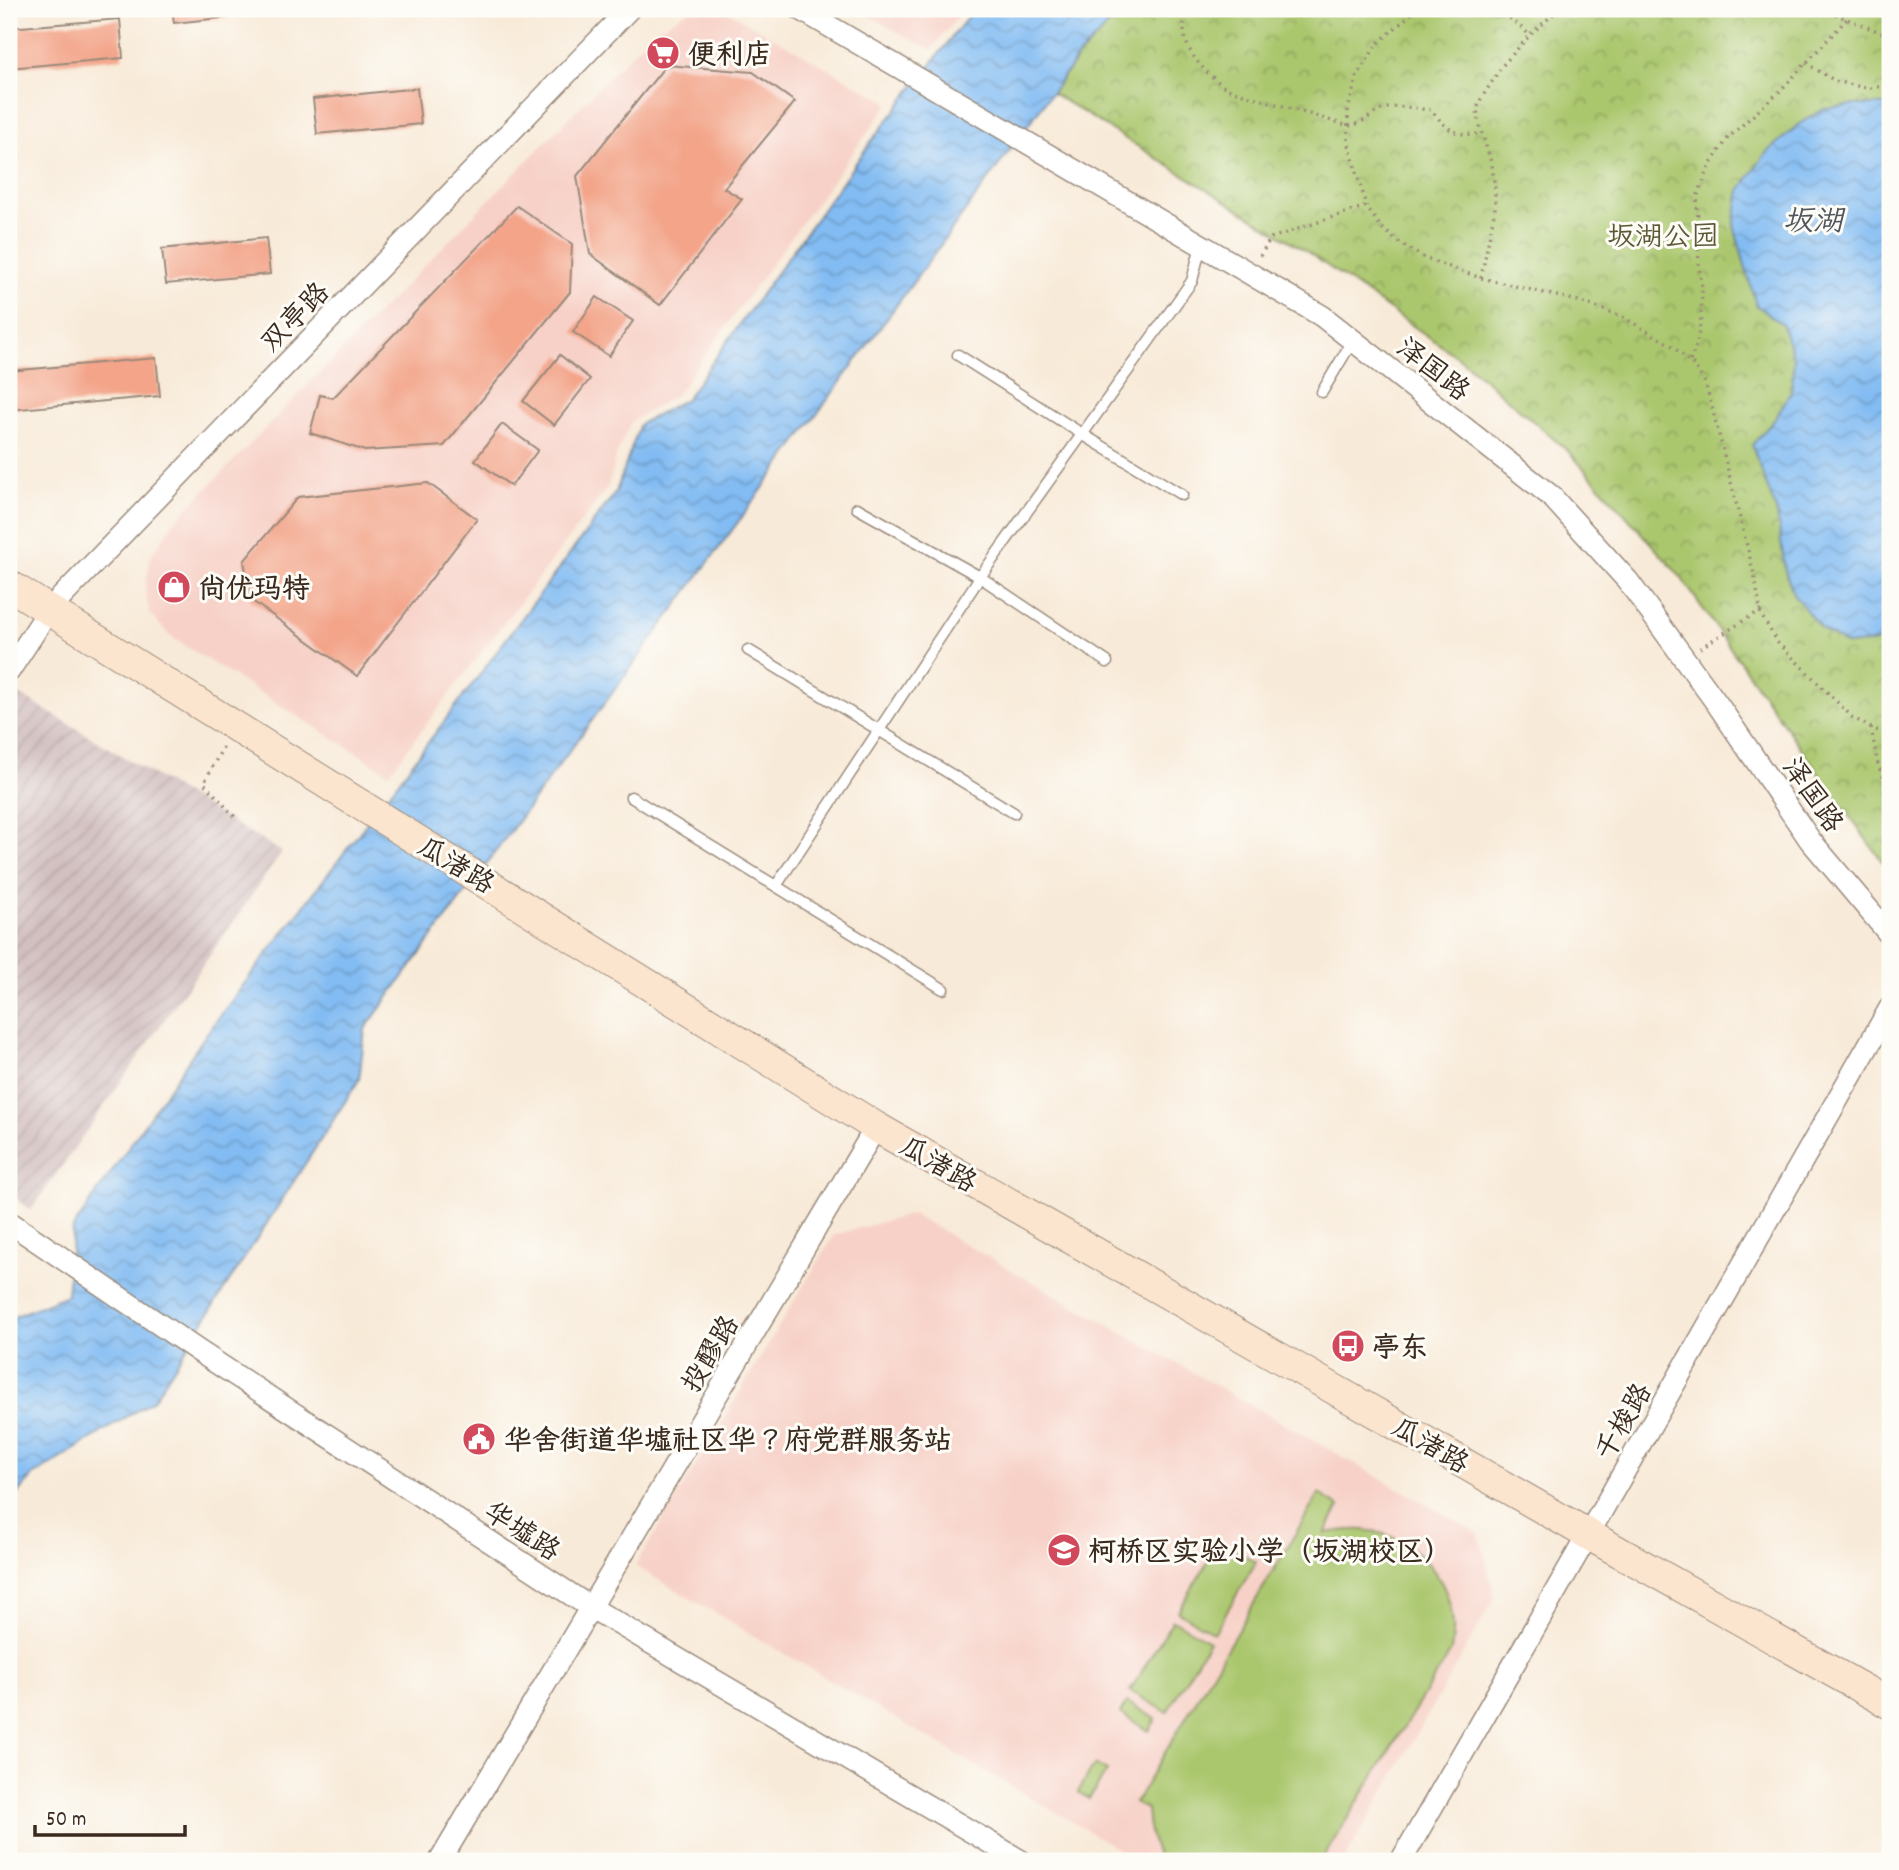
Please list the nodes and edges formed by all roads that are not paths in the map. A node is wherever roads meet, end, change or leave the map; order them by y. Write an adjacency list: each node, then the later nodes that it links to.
1 (629, 9): 12 (street, 双亭路)
2 (800, 9): 3 (street, 泽国路)
3 (1201, 245): 4 (street, 泽国路); 7 (lane)
4 (1353, 340): 6 (lane); 20 (street, 泽国路)
5 (958, 355): 7 (lane)
6 (1322, 392)
7 (1082, 434): 8 (lane); 10 (lane)
8 (1182, 495)
9 (857, 508): 10 (lane)
10 (980, 577): 14 (lane); 16 (lane)
11 (9, 585): 12 (street, 瓜渚路)
12 (49, 610): 15 (street, 双亭路); 23 (street, 瓜渚路)
13 (748, 650): 16 (lane)
14 (1107, 662)
15 (9, 671)
16 (878, 731): 18 (lane); 19 (lane)
17 (631, 797): 19 (lane)
18 (1014, 813)
19 (776, 886): 21 (lane)
20 (1890, 936)
21 (943, 989)
22 (1890, 1008): 25 (street, 千梭路)
23 (877, 1127): 25 (street, 瓜渚路); 26 (street, 投醪路)
24 (9, 1222): 26 (street, 华墟路)
25 (1589, 1535): 27 (street, 瓜渚路); 30 (street, 千梭路)
26 (590, 1607): 28 (street, 投醪路); 29 (street, 华墟路)
27 (1890, 1704)
28 (440, 1861)
29 (1021, 1861)
30 (1401, 1861)

